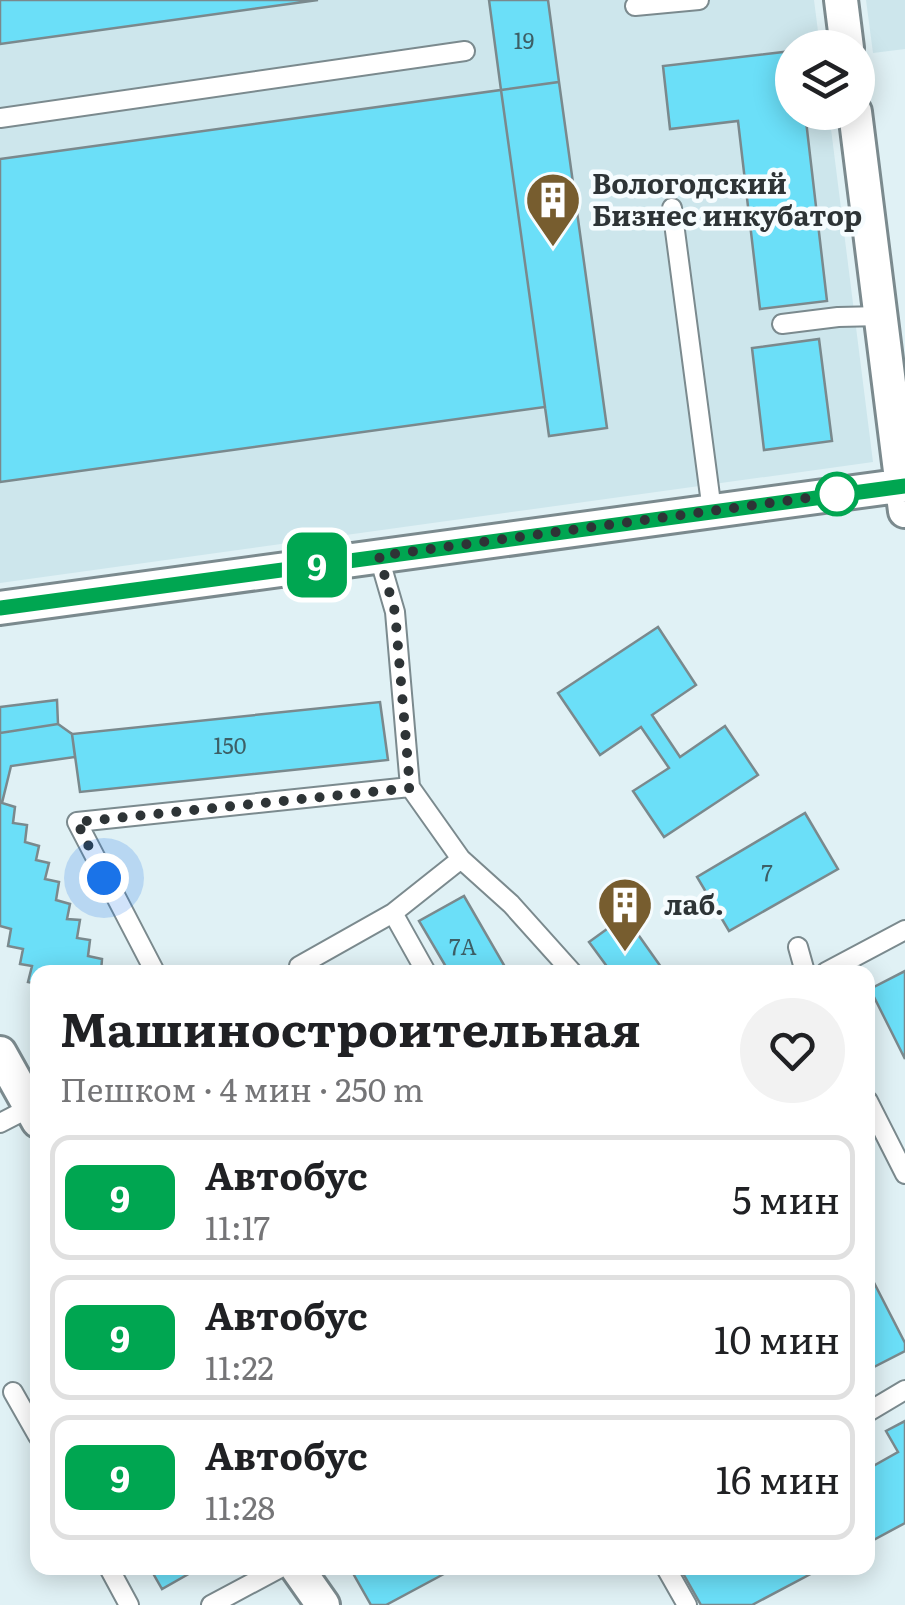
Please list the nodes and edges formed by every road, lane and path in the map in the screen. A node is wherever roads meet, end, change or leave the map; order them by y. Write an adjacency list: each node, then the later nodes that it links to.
1 (697, 0): 3 (lane)
2 (842, 0): 4 (street)
3 (635, 6)
4 (845, 30)
5 (464, 51): 6 (lane)
6 (0, 118)
7 (858, 130): 9 (street)
8 (672, 208): 12 (lane)
9 (881, 316): 10 (lane); 11 (street)
10 (782, 324)
11 (904, 494): 12 (street)
12 (712, 511): 13 (street)
13 (379, 556): 14 (street); 15 (lane)
14 (0, 608)
15 (410, 788): 16 (lane); 20 (lane)
16 (461, 859): 17 (lane); 23 (lane)
17 (393, 913): 21 (lane); 22 (lane)
18 (905, 930): 25 (lane)
19 (798, 947): 24 (lane)
20 (150, 965)
21 (301, 965)
22 (422, 965)
23 (566, 965)
24 (802, 965)
25 (839, 965)
26 (0, 1054): 27 (street)
27 (30, 1102)
28 (30, 1112): 30 (lane)
29 (875, 1120): 31 (lane)
30 (0, 1123)
31 (905, 1174)
32 (905, 1390): 34 (lane)
33 (14, 1392): 35 (lane)
34 (875, 1408)
35 (30, 1421)
36 (112, 1575): 40 (lane)
37 (267, 1575): 41 (lane)
38 (302, 1575): 42 (street)
39 (670, 1575): 43 (lane)
40 (129, 1605)
41 (212, 1605)
42 (322, 1605)
43 (687, 1605)

